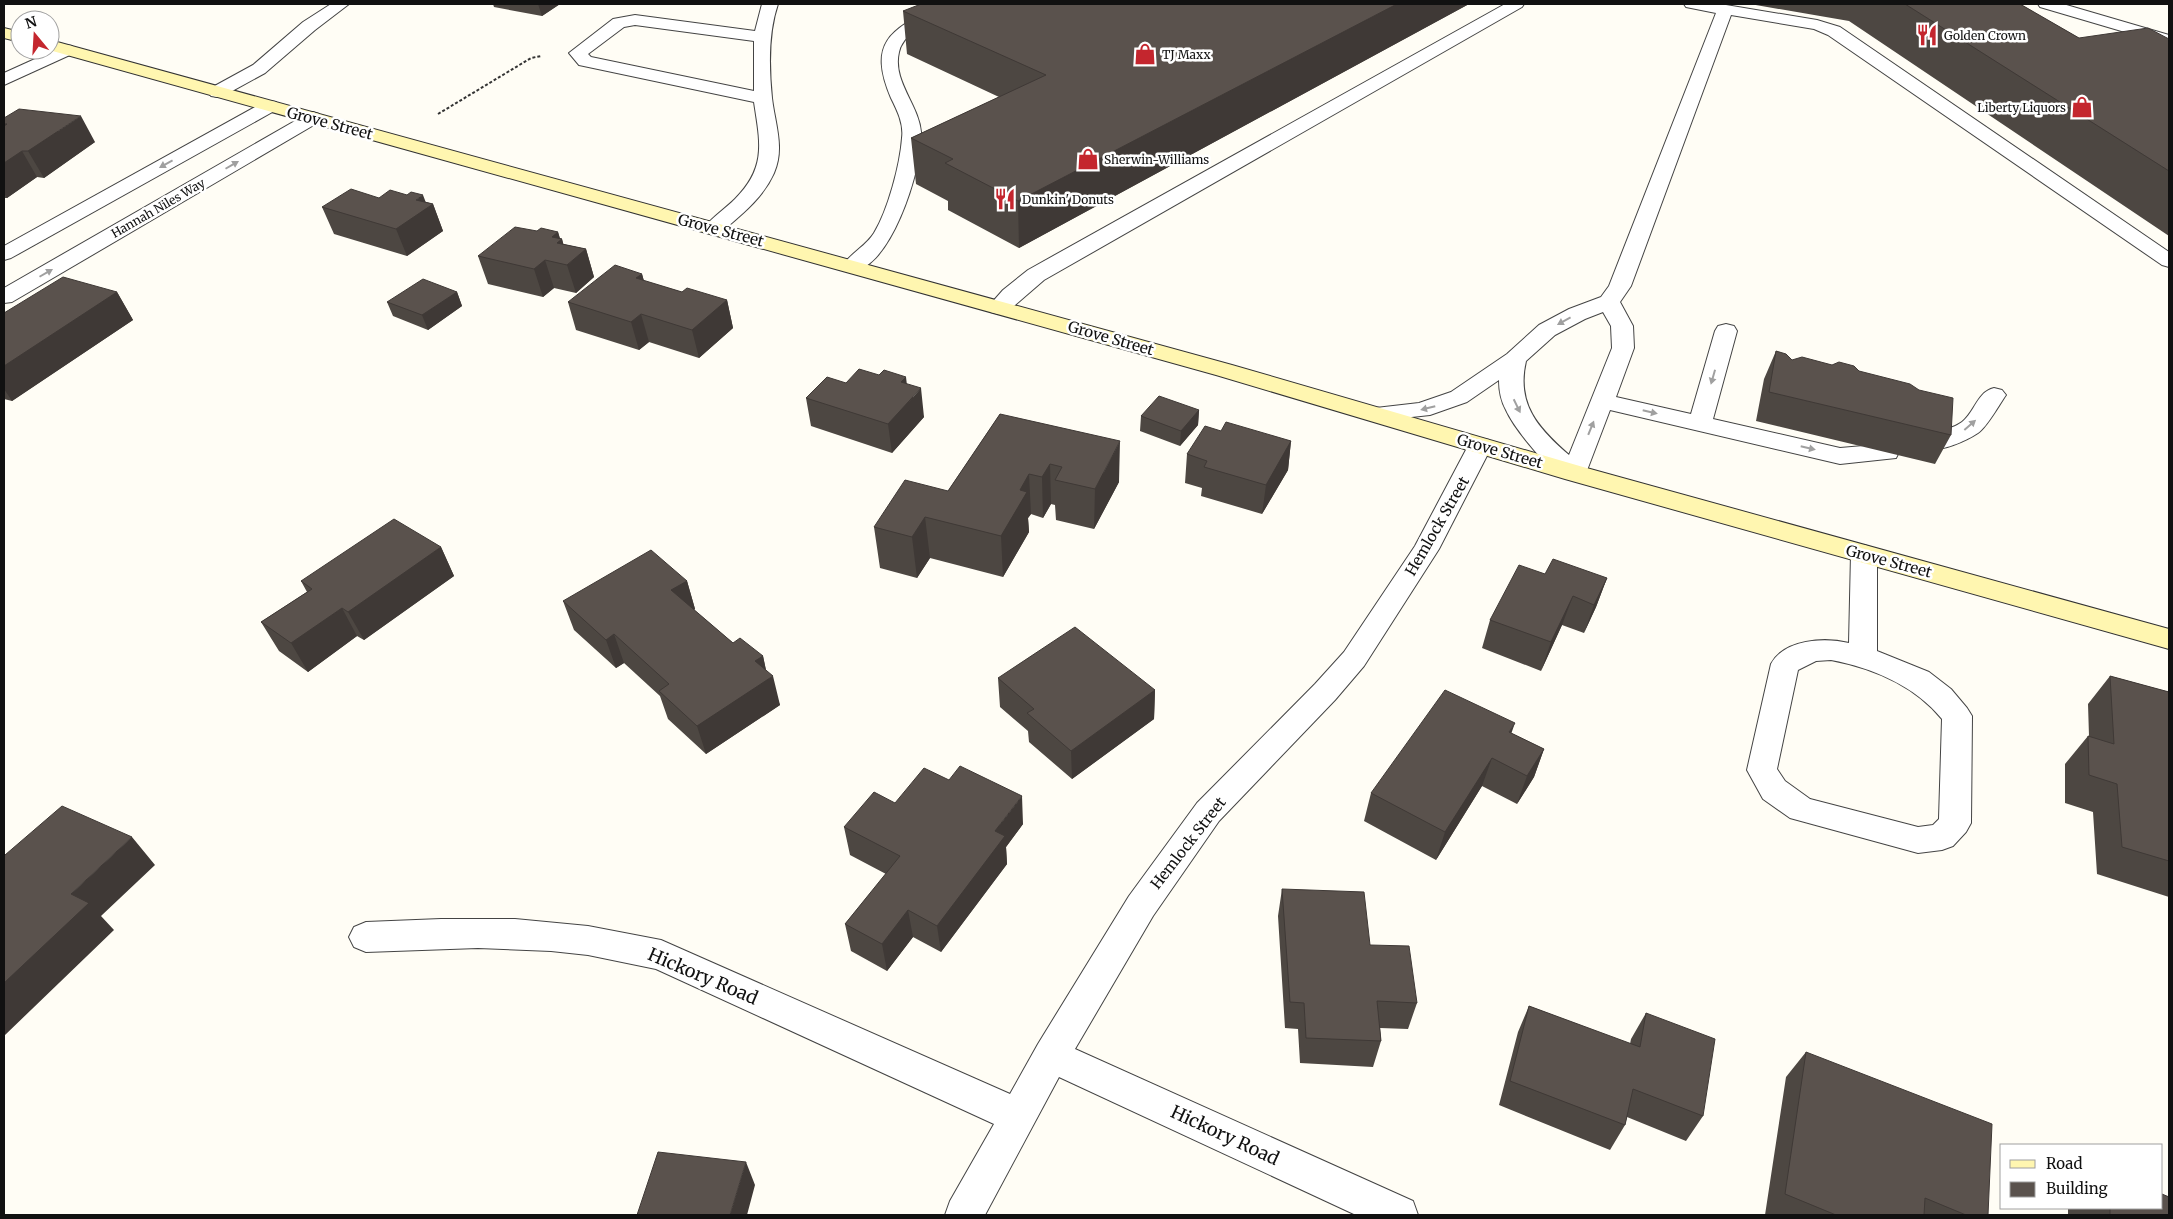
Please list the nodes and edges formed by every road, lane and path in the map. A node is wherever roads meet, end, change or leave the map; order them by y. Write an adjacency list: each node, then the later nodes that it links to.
1 (341, 4): 14 (street)
2 (770, 4): 8 (street)
3 (952, 4): 22 (street)
4 (1516, 4): 25 (street)
5 (1692, 4): 7 (street)
6 (2046, 4): 9 (street)
7 (1725, 10): 21 (street); 24 (street)
8 (762, 37): 11 (street); 15 (street)
9 (2169, 40)
10 (60, 49): 14 (main road, Grove Street)
11 (578, 53): 15 (street); 17 (path)
12 (38, 60): 13 (street)
13 (4, 80)
14 (217, 92): 16 (main road, Grove Street)
15 (763, 98): 19 (street)
16 (270, 106): 18 (main road, Grove Street); 20 (street, one-way to 20)
17 (437, 114)
18 (313, 118): 19 (main road, Grove Street); 23 (street, Hannah Niles Way, one-way to 18)
19 (714, 228): 22 (main road, Grove Street)
20 (4, 254)
21 (2169, 262)
22 (853, 266): 25 (main road, Grove Street)
23 (4, 297)
24 (1609, 302): 27 (street, one-way to 27); 29 (street)
25 (999, 307): 30 (main road, Grove Street)
26 (1726, 331): 31 (street, one-way to 31)
27 (1516, 359): 30 (street, one-way to 30); 35 (street, one-way to 35)
28 (1994, 395): 32 (street, one-way to 28)
29 (1602, 401): 31 (street, one-way to 31); 35 (street, one-way to 29)
30 (1375, 414): 33 (main road, Grove Street)
31 (1700, 423): 34 (street, one-way to 34)
32 (1936, 443)
33 (1480, 446): 35 (main road, Grove Street); 40 (street, Hemlock Street)
34 (1887, 452)
35 (1574, 473): 36 (main road, Grove Street)
36 (1864, 554): 37 (main road, Grove Street); 38 (street)
37 (2169, 639)
38 (1863, 657): 38 (street)
39 (366, 936): 41 (street, Hickory Road)
40 (1051, 1056): 41 (street, Hemlock Street); 43 (street, Hickory Road)
41 (1018, 1116): 42 (street, Hemlock Street)
42 (964, 1215)
43 (1399, 1215)

